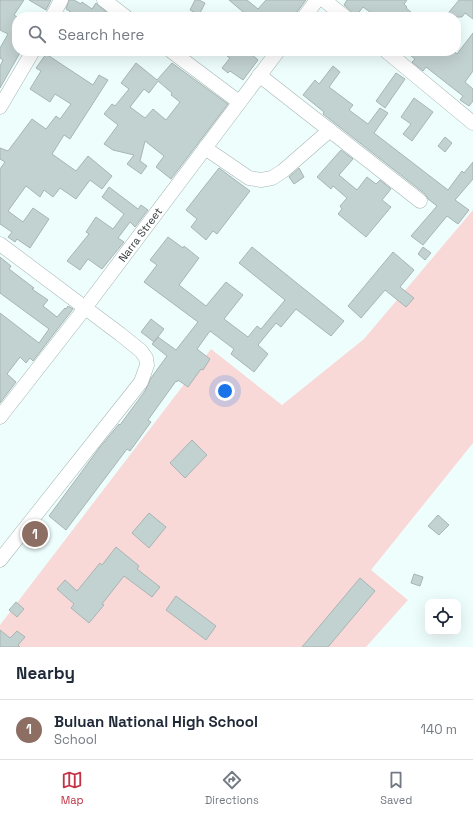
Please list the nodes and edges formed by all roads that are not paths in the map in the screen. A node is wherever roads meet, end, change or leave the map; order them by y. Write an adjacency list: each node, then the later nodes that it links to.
1 (61, 0): 5 (street)
2 (104, 0): 6 (street)
3 (317, 0): 7 (street)
4 (324, 0): 8 (street)
5 (55, 12)
6 (120, 12)
7 (308, 12)
8 (339, 12)
9 (30, 56): 15 (street)
10 (178, 56): 14 (street)
11 (274, 56): 13 (street, Narra Street)
12 (392, 56): 16 (street)
13 (259, 75): 14 (street, Narra Street); 17 (street)
14 (239, 102): 18 (street, Narra Street)
15 (0, 107)
16 (473, 123)
17 (330, 130): 18 (street); 19 (street)
18 (205, 148): 21 (street, Narra Street)
19 (420, 201)
20 (0, 244): 21 (street)
21 (85, 308): 22 (street, Narra Street); 23 (street)
22 (0, 417)
23 (0, 560)

